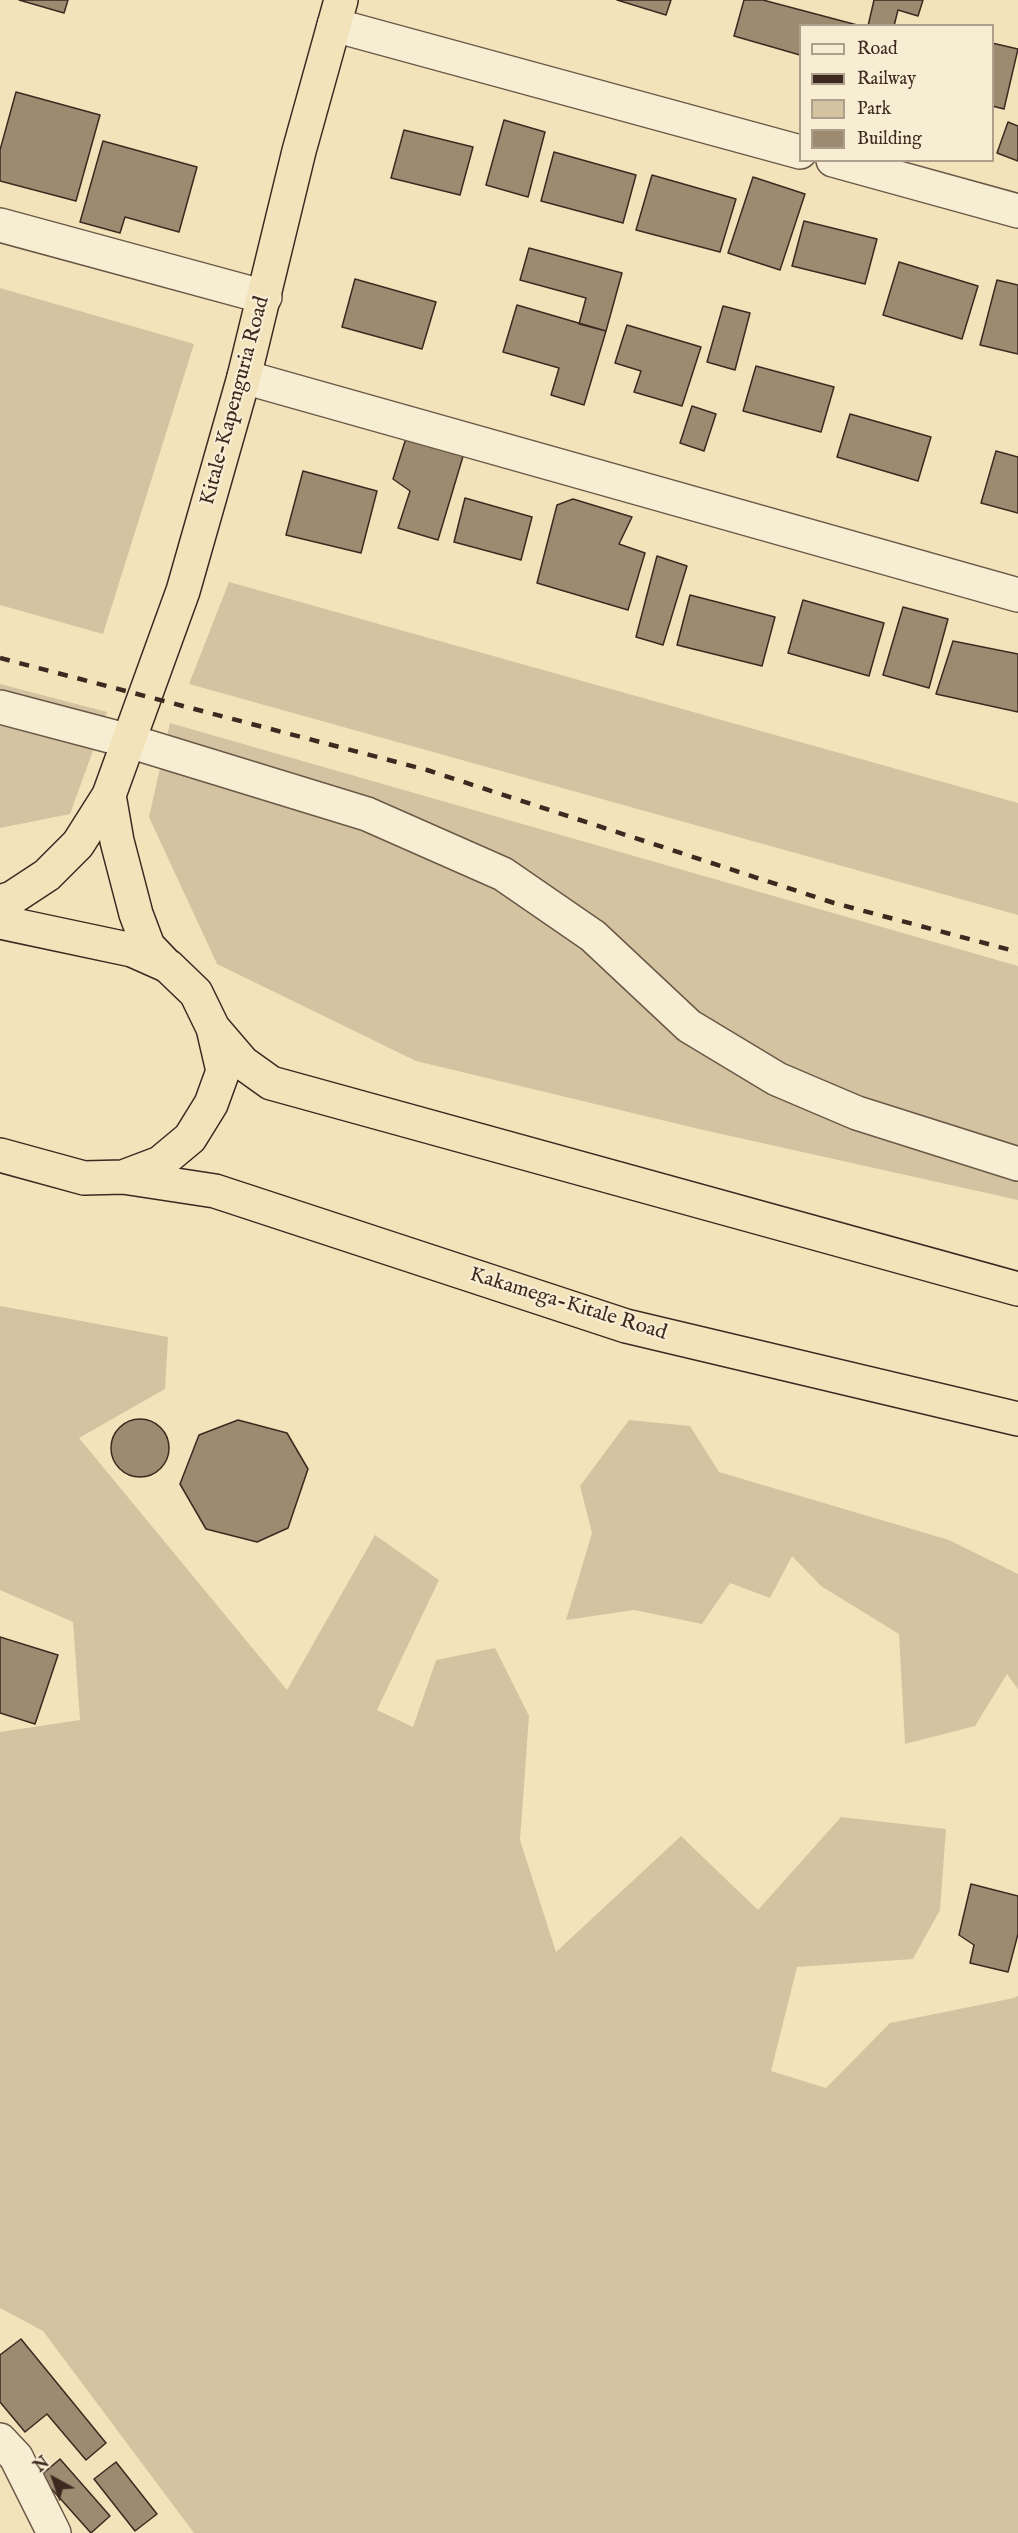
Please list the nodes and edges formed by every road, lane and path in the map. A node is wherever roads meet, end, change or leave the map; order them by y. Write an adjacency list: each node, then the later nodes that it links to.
1 (337, 12): 2 (street); 6 (highway, Kitale-Kapenguria Road)
2 (799, 151)
3 (840, 162): 4 (street)
4 (1018, 211)
5 (0, 225): 6 (street)
6 (265, 297): 7 (highway, Kitale-Kapenguria Road)
7 (244, 377): 8 (street); 10 (highway, Kitale-Kapenguria Road)
8 (1018, 595)
9 (0, 707): 10 (street)
10 (129, 741): 11 (highway, Kitale-Kapenguria Road); 17 (street)
11 (109, 795): 12 (highway, Kitale-Kapenguria Road); 14 (highway, Kitale-Kapenguria Road)
12 (0, 902)
13 (0, 922): 14 (highway, Kakamega-Kitale Road)
14 (168, 966): 15 (highway, Kakamega-Kitale Road)
15 (213, 1028): 18 (highway, Kakamega-Kitale Road); 19 (highway, Kakamega-Kitale Road)
16 (0, 1155): 18 (highway, Kakamega-Kitale Road)
17 (1018, 1164)
18 (123, 1177): 20 (highway, Kakamega-Kitale Road)
19 (1018, 1289)
20 (1018, 1419)
21 (0, 2440): 22 (street)
22 (55, 2532)

